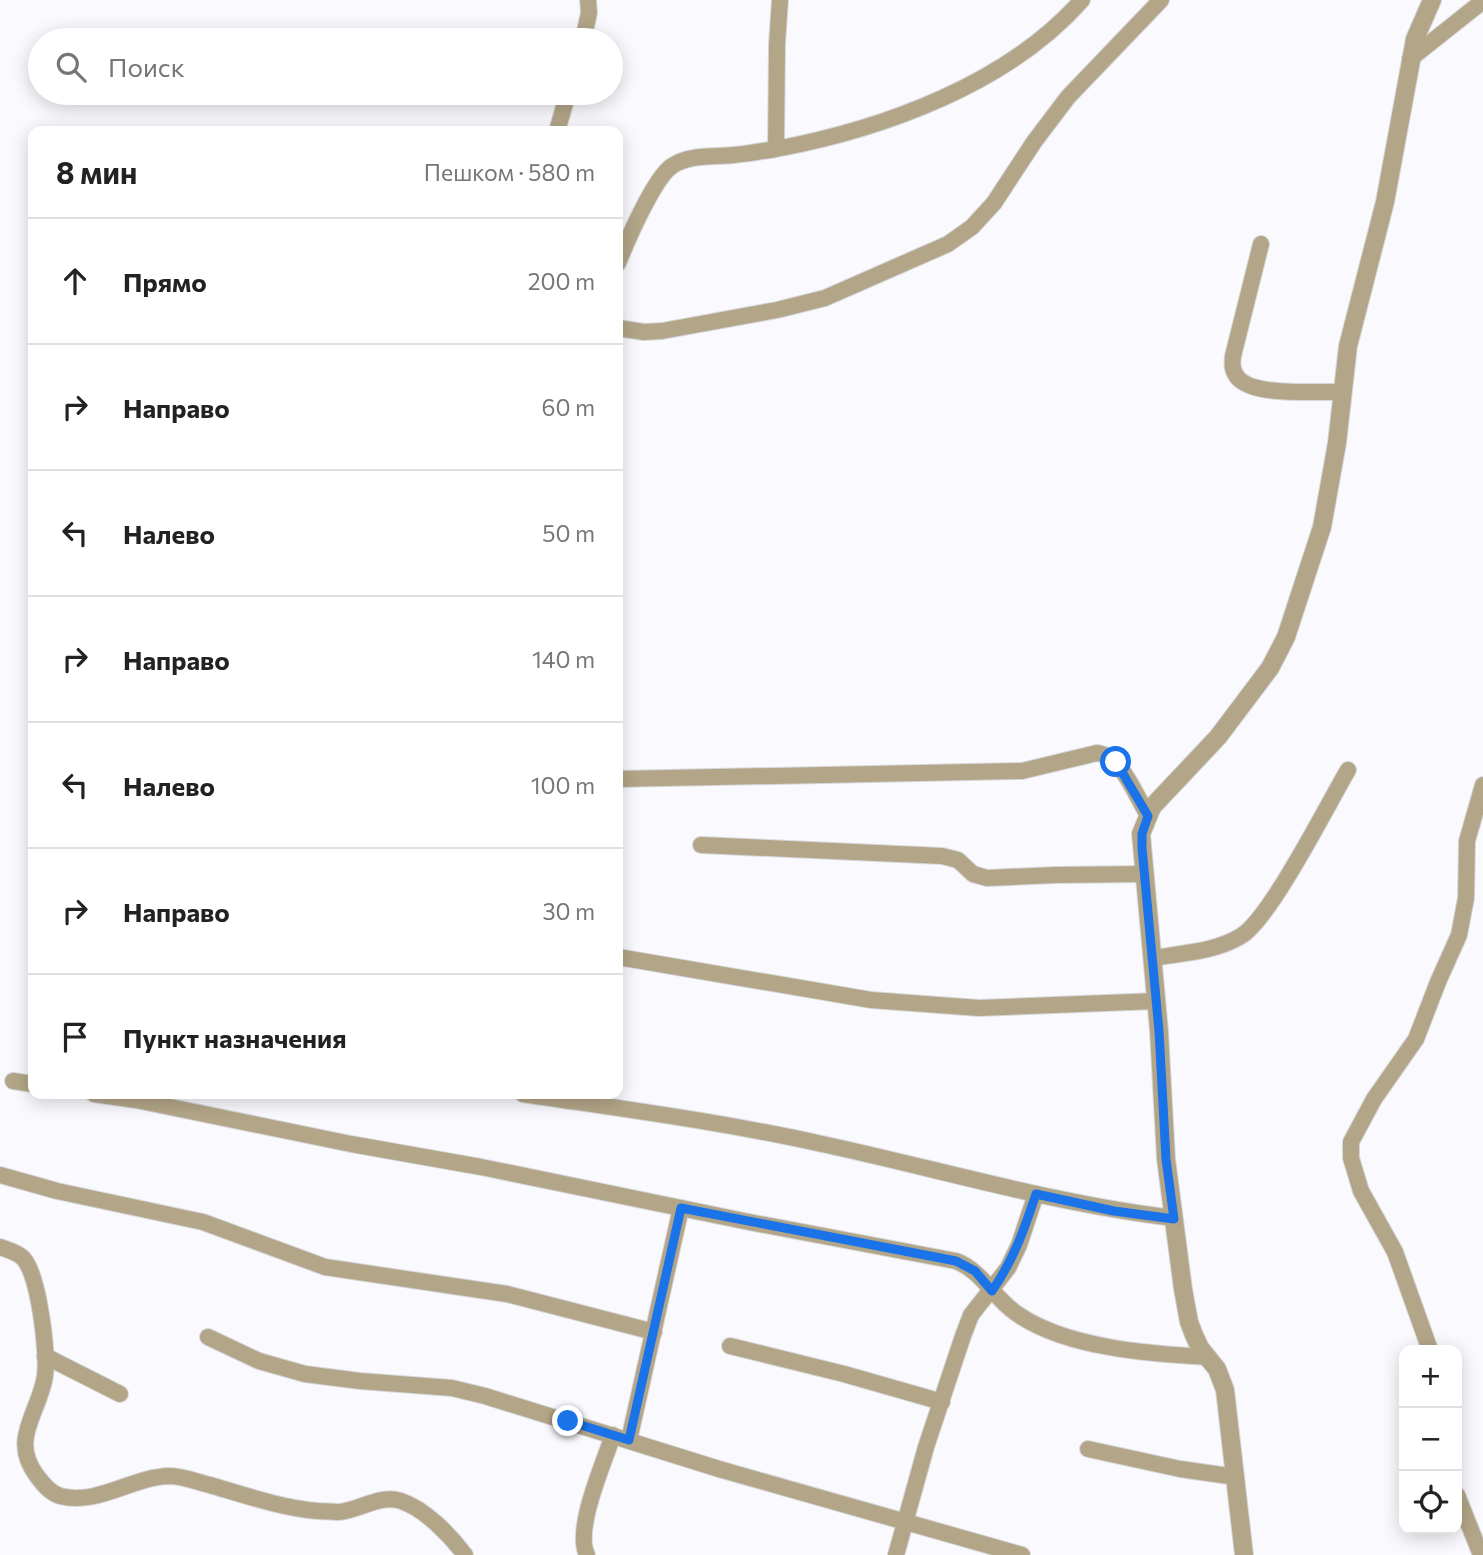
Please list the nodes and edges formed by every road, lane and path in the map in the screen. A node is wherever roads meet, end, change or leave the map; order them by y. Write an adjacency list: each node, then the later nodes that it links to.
1 (588, 0): 7 (street)
2 (780, 0): 11 (street)
3 (1082, 0): 11 (street)
4 (1161, 0): 14 (street)
5 (1432, 0): 8 (street)
6 (1483, 1): 8 (street)
7 (586, 28)
8 (1410, 59): 15 (street)
9 (564, 105): 10 (street)
10 (558, 126)
11 (776, 148): 13 (street)
12 (1261, 244): 15 (street)
13 (623, 253)
14 (623, 329)
15 (1342, 392): 19 (street)
16 (1348, 770): 23 (street)
17 (623, 779): 19 (street)
18 (1483, 785): 37 (street)
19 (1148, 816): 21 (street)
20 (701, 845): 21 (street)
21 (1144, 874): 23 (street)
22 (623, 958): 24 (street)
23 (1153, 958): 24 (street)
24 (1157, 1001): 32 (street)
25 (13, 1081): 26 (street)
26 (28, 1083)
27 (129, 1099): 31 (street)
28 (557, 1099): 30 (street)
29 (0, 1175): 35 (street)
30 (1036, 1194): 32 (street); 34 (street)
31 (681, 1208): 34 (street); 35 (street)
32 (1174, 1219): 40 (street)
33 (0, 1247): 39 (street)
34 (992, 1291): 40 (street); 42 (street)
35 (654, 1332): 43 (street)
36 (208, 1337): 43 (street)
37 (1428, 1345)
38 (730, 1346): 42 (street)
39 (45, 1356): 41 (street); 48 (street)
40 (1208, 1357): 45 (street)
41 (120, 1394)
42 (942, 1402): 47 (street)
43 (621, 1438): 47 (street); 49 (street)
44 (1088, 1449): 45 (street)
45 (1236, 1477): 52 (street)
46 (1462, 1508): 53 (street)
47 (904, 1523): 50 (street); 51 (street)
48 (465, 1555)
49 (587, 1555)
50 (896, 1555)
51 (1022, 1555)
52 (1244, 1555)
53 (1481, 1555)

